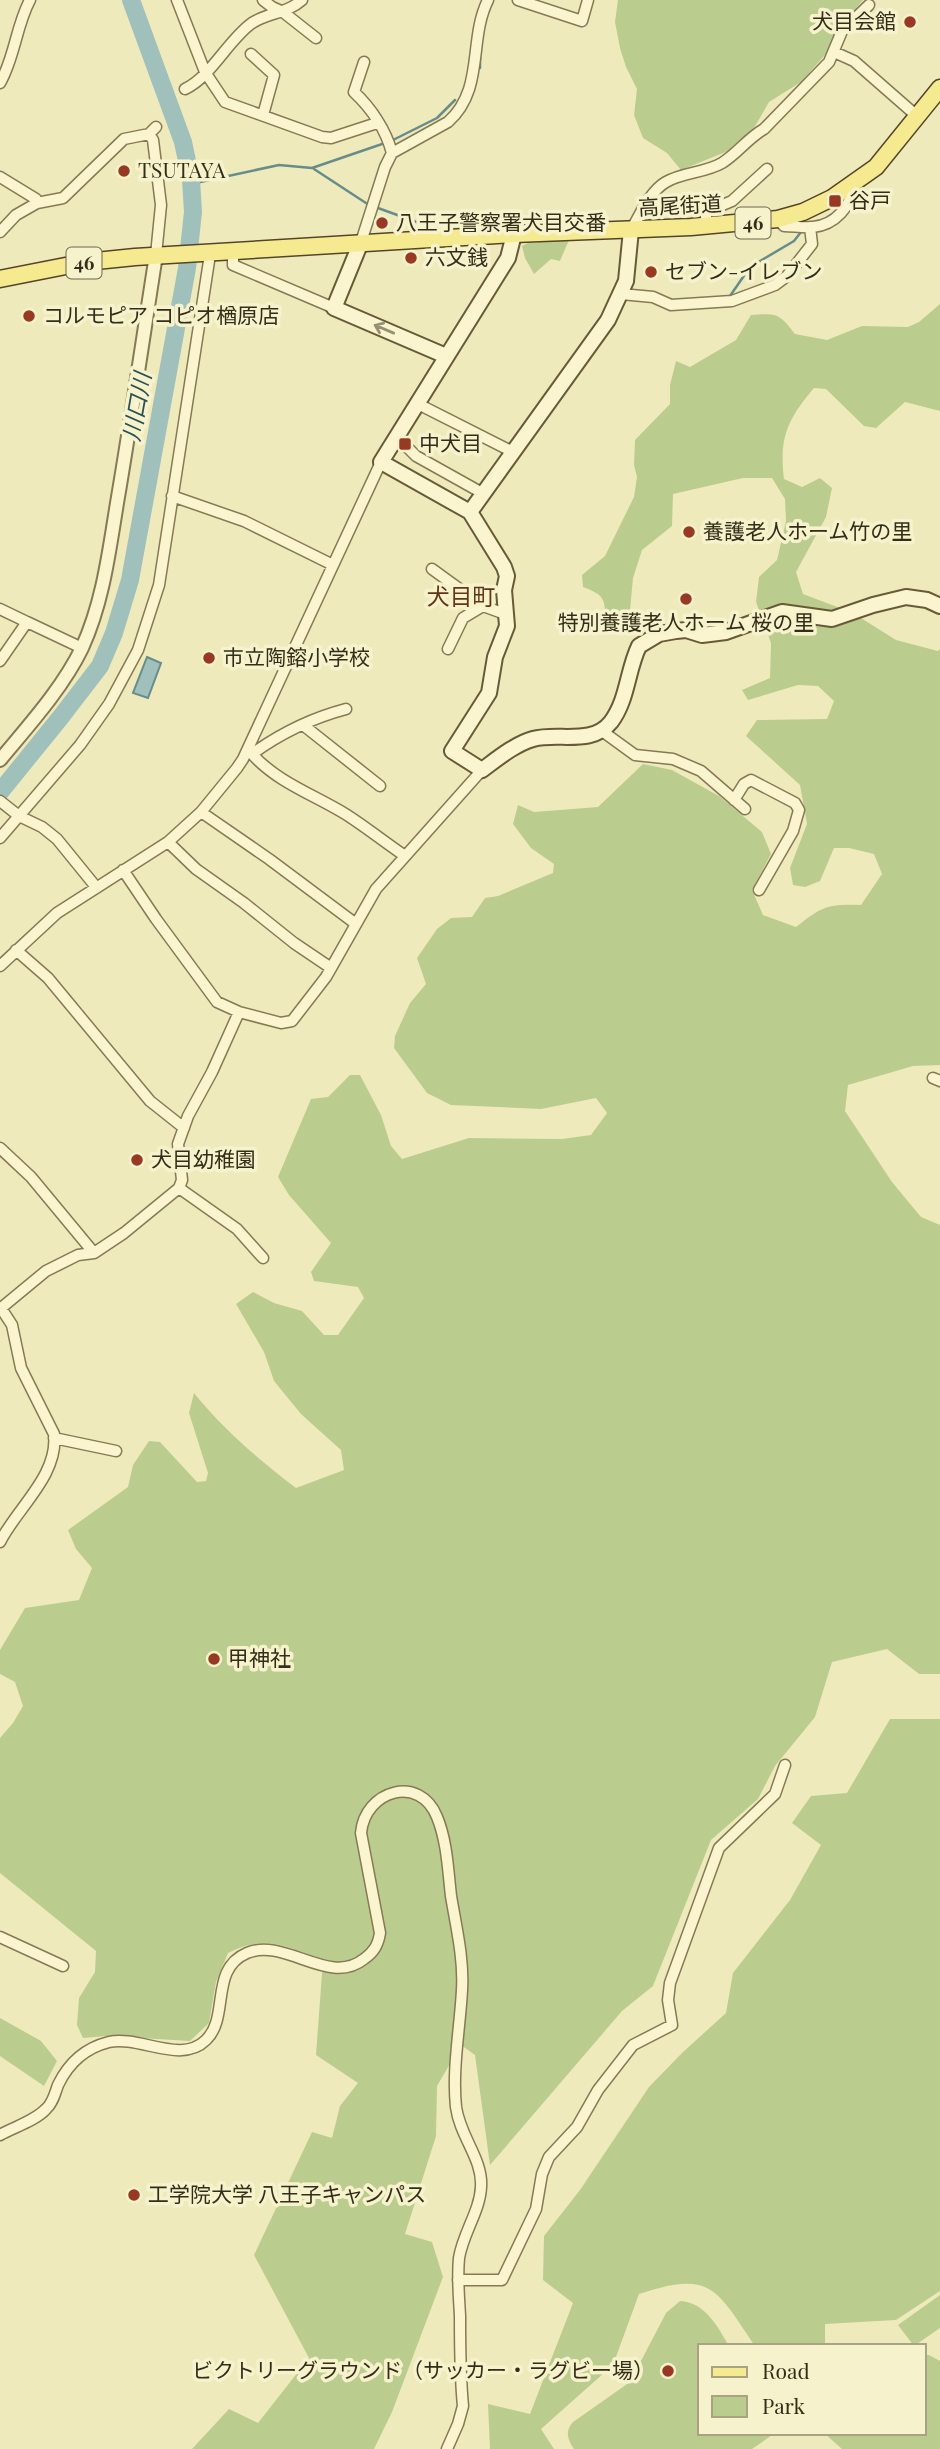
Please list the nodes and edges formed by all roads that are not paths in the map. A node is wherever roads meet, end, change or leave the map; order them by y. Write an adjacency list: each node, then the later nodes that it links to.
1 (30, 0): 15 (street)
2 (177, 0): 14 (street)
3 (263, 0): 9 (street)
4 (302, 0): 9 (street)
5 (488, 0): 21 (street)
6 (518, 0): 7 (street)
7 (588, 0)
8 (869, 5): 11 (street)
9 (283, 12): 10 (street); 14 (street)
10 (316, 38)
11 (834, 52): 19 (street); 29 (street)
12 (251, 54): 18 (street)
13 (364, 62): 20 (street)
14 (205, 72): 17 (street); 18 (street)
15 (0, 83)
16 (940, 88): 19 (main road, 高尾街道 / 46)
17 (185, 89)
18 (263, 115): 20 (street)
19 (918, 117): 24 (main road, 高尾街道 / 46)
20 (377, 123): 21 (street)
21 (390, 145): 32 (street)
22 (767, 169): 27 (street)
23 (0, 177): 25 (street)
24 (853, 185): 26 (main road, 高尾街道 / 46); 28 (street)
25 (37, 203): 30 (street); 34 (street)
26 (778, 219): 27 (main road, 高尾街道 / 46); 28 (street)
27 (706, 226): 29 (main road, 高尾街道 / 46)
28 (810, 227): 37 (street)
29 (631, 230): 31 (main road, 高尾街道 / 46); 37 (main road)
30 (0, 232)
31 (513, 234): 32 (main road, 高尾街道 / 46); 39 (main road)
32 (361, 242): 33 (main road, 高尾街道 / 46); 38 (main road)
33 (233, 250): 35 (main road, 高尾街道 / 46); 38 (street)
34 (162, 255): 35 (main road, 46); 36 (main road, 46); 54 (street)
35 (206, 256): 45 (street)
36 (0, 279)
37 (621, 294): 42 (main road)
38 (334, 308): 39 (main road, one-way to 38)
39 (446, 356): 40 (main road)
40 (418, 404): 41 (main road); 42 (street)
41 (397, 437): 43 (main road); 44 (street)
42 (513, 452): 44 (main road)
43 (382, 462): 46 (main road); 47 (street)
44 (484, 494): 46 (main road)
45 (172, 496): 47 (street); 68 (street)
46 (470, 512): 52 (main road)
47 (332, 565): 60 (street)
48 (432, 569): 49 (street)
49 (483, 606): 52 (street); 55 (street)
50 (940, 606): 59 (main road)
51 (0, 609): 53 (street)
52 (505, 614): 62 (main road)
53 (27, 622): 54 (street); 56 (street)
54 (82, 648): 61 (street)
55 (448, 649)
56 (0, 661)
57 (346, 709): 58 (street)
58 (303, 725): 60 (street); 63 (street)
59 (601, 731): 62 (main road); 64 (street)
60 (249, 753): 67 (street); 71 (street)
61 (0, 760)
62 (482, 770): 71 (street)
63 (379, 772)
64 (734, 800): 66 (street); 74 (street)
65 (0, 801): 68 (street)
66 (745, 809)
67 (201, 811): 70 (street); 75 (street)
68 (18, 815): 69 (street); 73 (street)
69 (0, 838)
70 (169, 842): 72 (street); 78 (street)
71 (405, 856): 75 (street)
72 (123, 870): 73 (street); 79 (street)
73 (96, 887): 76 (street)
74 (759, 890)
75 (356, 924): 78 (street)
76 (16, 950): 77 (street); 82 (street)
77 (0, 966)
78 (331, 968): 80 (street)
79 (217, 1002): 80 (street); 81 (street)
80 (239, 1012): 81 (street)
81 (230, 1032): 82 (street)
82 (184, 1128): 84 (street)
83 (0, 1148): 85 (street)
84 (179, 1188): 85 (street); 86 (street)
85 (94, 1253): 87 (street)
86 (262, 1258)
87 (1, 1308): 88 (street)
88 (54, 1438): 89 (street); 90 (street)
89 (116, 1451)
90 (5, 1522): 91 (street)
91 (0, 1542)
92 (785, 1765): 96 (street)
93 (0, 1937): 94 (street)
94 (63, 1965)
95 (0, 2135): 96 (street)
96 (458, 2280): 97 (street)
97 (447, 2449)

